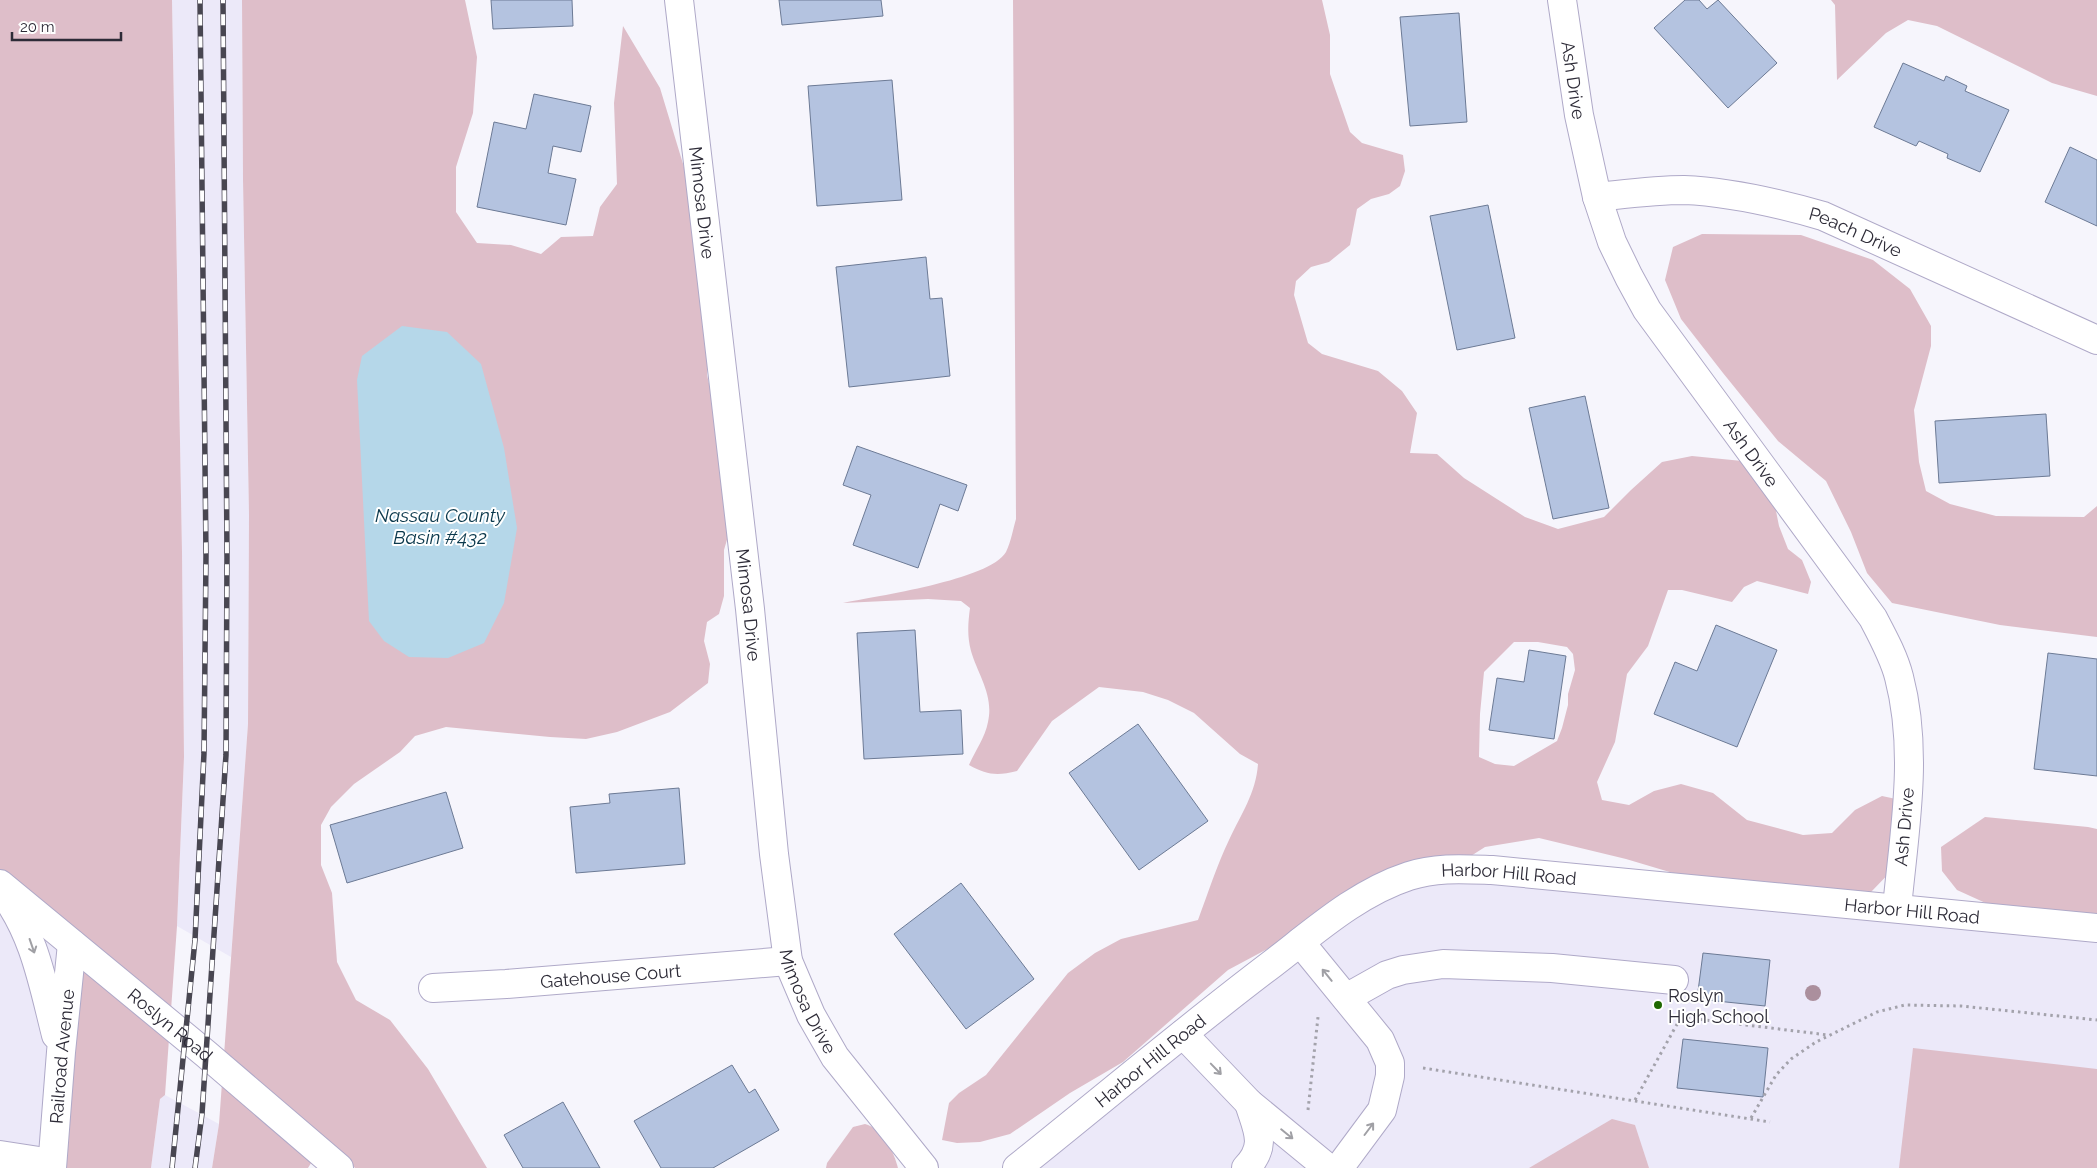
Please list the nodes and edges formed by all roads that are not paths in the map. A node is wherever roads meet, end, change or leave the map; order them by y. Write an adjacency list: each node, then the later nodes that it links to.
1 (678, 0): 11 (street, Mimosa Drive)
2 (1562, 0): 3 (street, Ash Drive)
3 (1597, 198): 4 (street, Peach Drive); 7 (street, Ash Drive)
4 (2097, 340)
5 (0, 884): 10 (street, Roslyn Road)
6 (0, 889): 16 (street, one-way to 16)
7 (1897, 908): 8 (street, Harbor Hill Road); 9 (street, Harbor Hill Road)
8 (2097, 928)
9 (1300, 942): 14 (street, one-way to 9); 15 (street, Harbor Hill Road)
10 (72, 944): 16 (street, Railroad Avenue); 19 (street, Roslyn Road)
11 (788, 961): 13 (street, Gatehouse Court); 21 (street, Mimosa Drive)
12 (1674, 980): 14 (street)
13 (433, 988)
14 (1346, 998): 25 (street, one-way to 14)
15 (1183, 1034): 17 (street, one-way to 17); 22 (street, Harbor Hill Road)
16 (61, 1052): 20 (street, Railroad Avenue)
17 (1249, 1103): 23 (street); 24 (street, one-way to 24)
18 (0, 1155): 20 (street)
19 (325, 1162)
20 (52, 1166)
21 (924, 1168)
22 (1018, 1168)
23 (1246, 1168)
24 (1328, 1168)
25 (1339, 1168)

